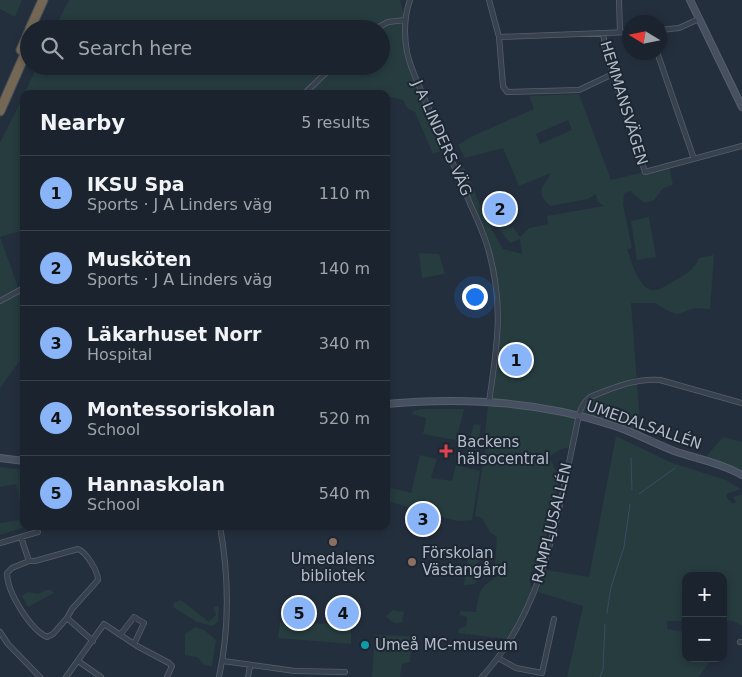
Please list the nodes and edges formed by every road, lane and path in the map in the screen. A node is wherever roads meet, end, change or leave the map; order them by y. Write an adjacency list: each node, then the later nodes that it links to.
1 (43, 0): 8 (highway)
2 (48, 0): 9 (highway)
3 (410, 0): 10 (street, J A LINDERS VÄG)
4 (489, 0): 15 (street)
5 (619, 0): 13 (street, HEMMANSVÄGEN)
6 (690, 0): 7 (street)
7 (699, 19): 12 (street); 23 (street)
8 (34, 20)
9 (40, 20)
10 (405, 20): 11 (street); 29 (street, J A LINDERS VÄG)
11 (390, 22)
12 (667, 29)
13 (620, 32): 14 (street)
14 (603, 33): 15 (street); 19 (street, HEMMANSVÄGEN)
15 (499, 37): 19 (street)
16 (20, 51): 22 (highway)
17 (661, 60): 26 (street)
18 (20, 66): 24 (highway)
19 (613, 74): 26 (street, HEMMANSVÄGEN)
20 (324, 75): 21 (street)
21 (308, 90)
22 (0, 98)
23 (742, 107)
24 (0, 112)
25 (742, 146): 26 (street)
26 (694, 158)
27 (20, 290): 28 (street)
28 (0, 301)
29 (489, 402): 31 (street, UMEDALSALLÉN); 32 (street, UMEDALSALLÉN)
30 (742, 402): 32 (street)
31 (390, 404)
32 (579, 415): 35 (street, UMEDALSALLÉN); 47 (street, RAMPLJUSALLÉN)
33 (0, 458): 34 (street)
34 (20, 460)
35 (742, 475)
36 (221, 530): 49 (street)
37 (38, 532): 38 (street)
38 (21, 537): 39 (street); 40 (street)
39 (0, 543)
40 (29, 561): 41 (street); 41 (street)
41 (67, 618): 45 (street)
42 (554, 620): 47 (street)
43 (0, 632): 54 (street)
44 (120, 636): 45 (street); 46 (street); 46 (street)
45 (93, 641): 48 (street)
46 (134, 644): 57 (street)
47 (498, 658): 61 (street, RAMPLJUSALLÉN)
48 (78, 661): 55 (street); 56 (street)
49 (223, 661): 50 (street); 58 (street)
50 (250, 666): 51 (street); 59 (street)
51 (295, 671): 53 (street); 60 (street)
52 (345, 672): 53 (street)
53 (323, 675)
54 (40, 677)
55 (66, 677)
56 (102, 677)
57 (167, 677)
58 (219, 677)
59 (248, 677)
60 (294, 677)
61 (482, 677)

